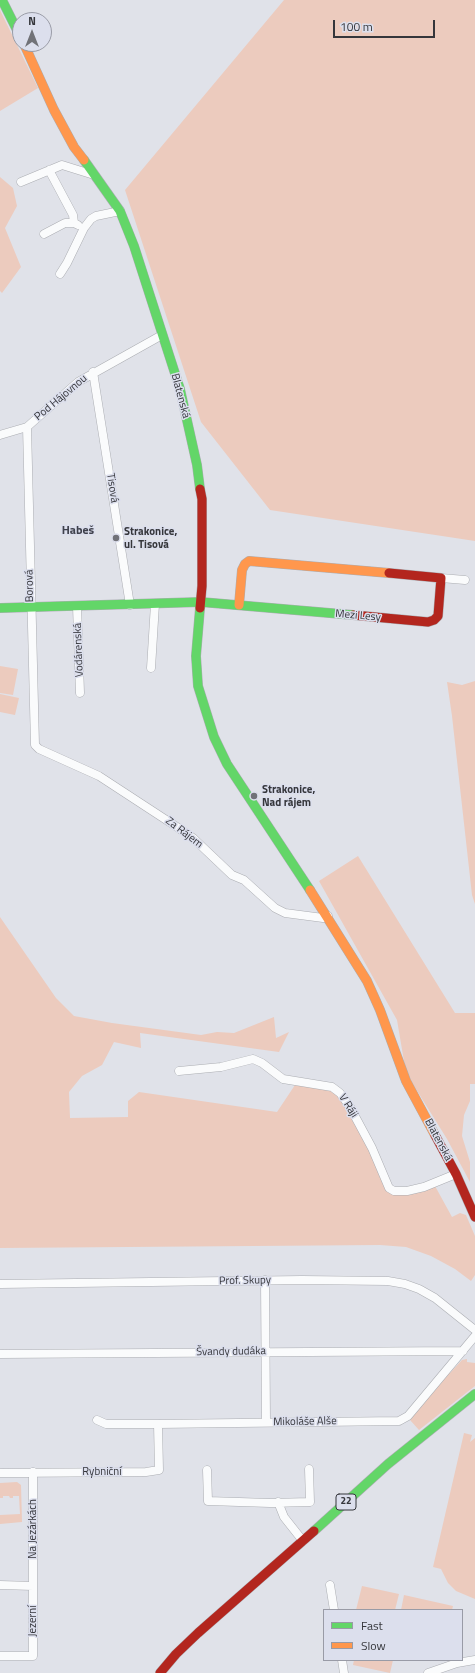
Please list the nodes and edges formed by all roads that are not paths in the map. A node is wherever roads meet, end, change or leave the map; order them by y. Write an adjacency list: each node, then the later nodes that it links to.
1 (2, 0): 2 (street)
2 (12, 20)
3 (28, 52): 5 (street, Blatenská)
4 (49, 170): 5 (street); 6 (street); 8 (street)
5 (94, 175): 7 (street, Blatenská)
6 (21, 182)
7 (120, 211): 9 (street); 12 (street, Blatenská)
8 (74, 223): 9 (street); 10 (street)
9 (84, 228): 11 (street)
10 (44, 234)
11 (60, 274)
12 (162, 335): 13 (street, Pod Hájovnou); 18 (street, Blatenská)
13 (93, 372): 14 (street, Pod Hájovnou); 19 (street, Tisová)
14 (27, 426): 15 (street, Pod Hájovnou); 23 (street, Borová)
15 (0, 435)
16 (441, 578): 17 (street); 21 (street); 21 (street, Mezi Lesy)
17 (465, 580)
18 (201, 602): 20 (street); 21 (street, Mezi Lesy); 28 (street, Blatenská)
19 (130, 604): 20 (street); 22 (street)
20 (155, 604): 25 (street)
21 (239, 605)
22 (78, 606): 23 (street); 26 (street, Vodárenská)
23 (31, 607): 24 (street); 27 (street, Borová)
24 (0, 608)
25 (151, 668)
26 (80, 693)
27 (35, 745): 28 (street, Za Rájem)
28 (328, 916): 30 (street, Blatenská)
29 (179, 1071): 30 (street, V Ráji)
30 (456, 1174): 31 (street, Blatenská)
31 (475, 1217)
32 (265, 1280): 33 (street, Prof. Skupy); 34 (street, Prof. Skupy); 37 (street)
33 (0, 1284)
34 (475, 1330)
35 (475, 1336): 36 (street, Mikoláše Alše)
36 (463, 1351): 37 (street, Švandy dudáka); 41 (street, Mikoláše Alše)
37 (266, 1352): 38 (street, Švandy dudáka); 41 (street)
38 (0, 1354)
39 (475, 1394): 48 (street, 22)
40 (97, 1420): 42 (street, Mikoláše Alše)
41 (266, 1422): 42 (street, Mikoláše Alše)
42 (158, 1424): 46 (street, Rybniční)
43 (309, 1469): 47 (street)
44 (208, 1470): 47 (street)
45 (0, 1472): 46 (street, Rybniční)
46 (33, 1472): 51 (street, Na Jezárkách)
47 (278, 1502): 48 (street)
48 (303, 1541): 56 (street, 22)
49 (330, 1584): 52 (street)
50 (0, 1585): 51 (street)
51 (33, 1586): 53 (street, Jezerní)
52 (334, 1609)
53 (0, 1656)
54 (475, 1660): 58 (street)
55 (342, 1661): 57 (street)
56 (160, 1673)
57 (344, 1673)
58 (428, 1673)

